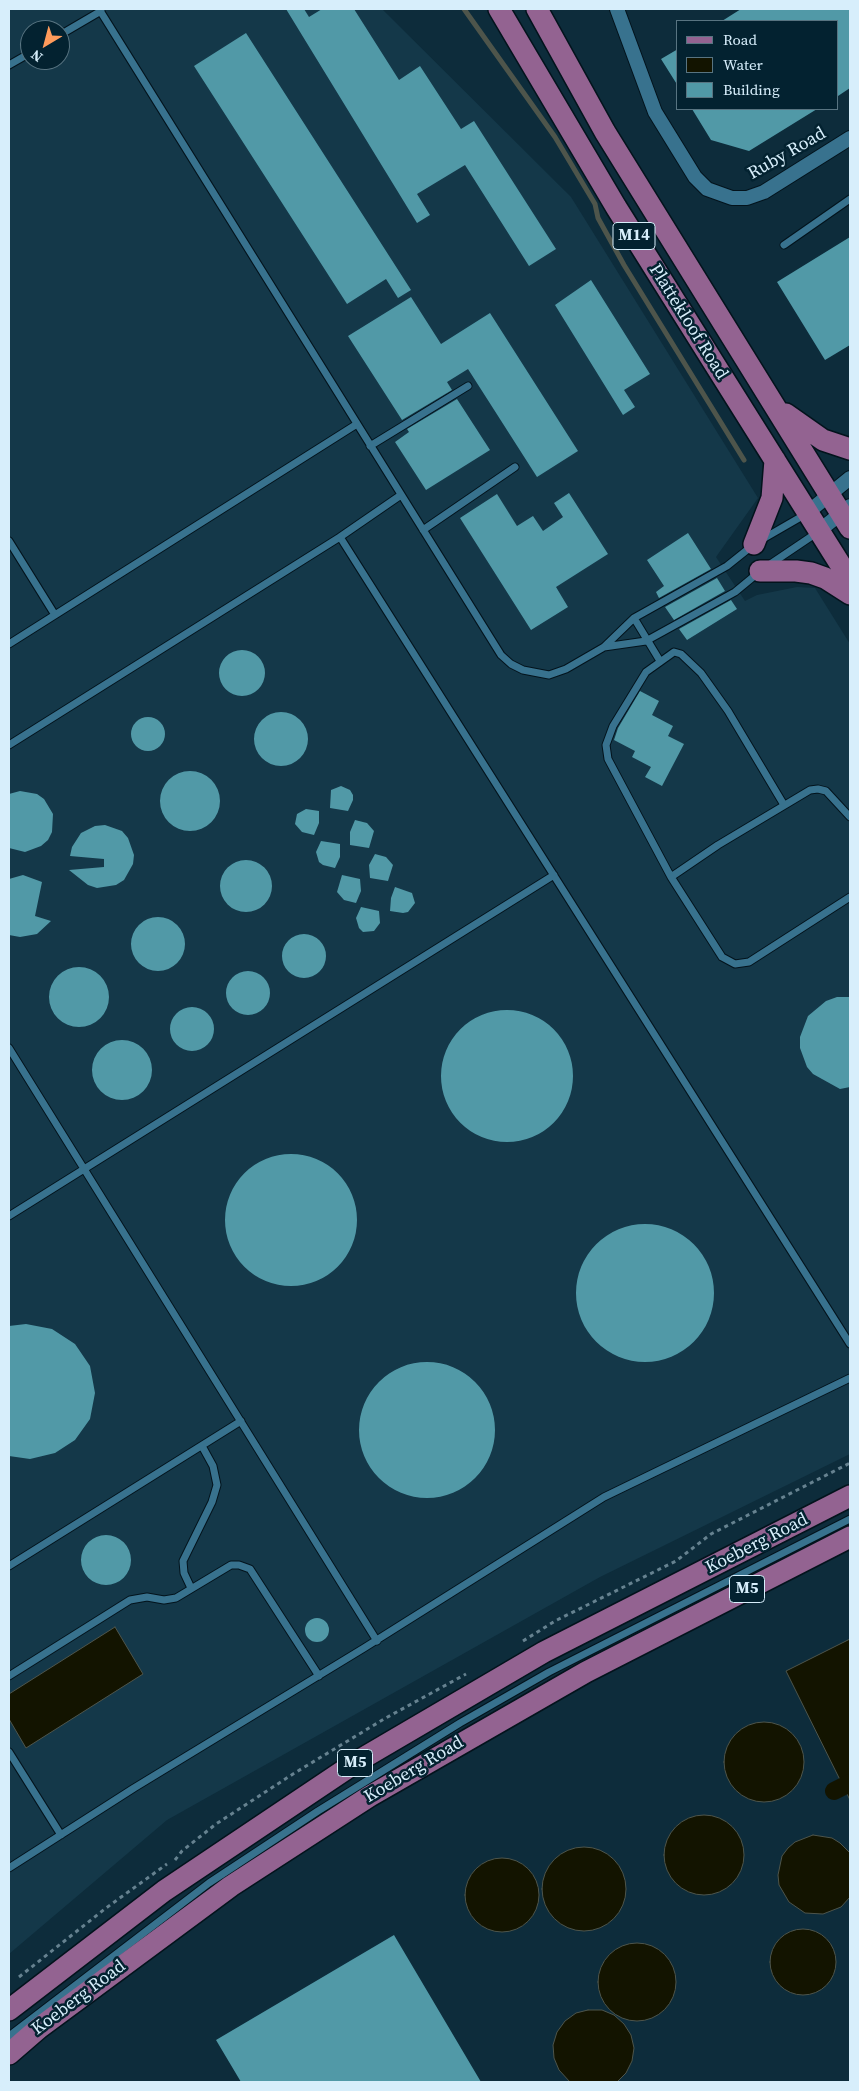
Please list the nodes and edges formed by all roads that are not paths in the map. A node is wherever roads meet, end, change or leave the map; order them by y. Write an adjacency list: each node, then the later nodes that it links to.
1 (499, 9): 16 (main road, Plattekloof Road / M14)
2 (537, 9): 12 (main road, Plattekloof Road / M14)
3 (618, 9): 8 (street, Ruby Road)
4 (100, 10): 5 (lane); 13 (lane)
5 (70, 29)
6 (20, 59): 7 (lane)
7 (9, 65)
8 (850, 138)
9 (850, 199): 10 (lane)
10 (784, 245)
11 (468, 386): 14 (lane)
12 (776, 406): 15 (main road); 19 (main road, Plattekloof Road / M14)
13 (356, 424): 14 (lane); 31 (lane)
14 (370, 446): 20 (lane)
15 (850, 449)
16 (774, 460): 21 (main road, Plattekloof Road / M14); 27 (main road)
17 (515, 467): 23 (lane)
18 (850, 478): 19 (street)
19 (830, 494): 21 (street); 22 (main road, Plattekloof Road / M14)
20 (401, 495): 23 (lane); 25 (lane)
21 (808, 513): 24 (main road, Plattekloof Road / M14); 27 (lane)
22 (847, 516): 24 (street)
23 (423, 530): 35 (lane)
24 (819, 531): 28 (lane); 29 (main road, Plattekloof Road / M14)
25 (340, 537): 37 (lane); 40 (lane)
26 (9, 540): 31 (lane)
27 (754, 544): 32 (lane)
28 (760, 571): 30 (main road); 33 (lane)
29 (850, 580)
30 (850, 594)
31 (55, 615): 34 (lane)
32 (634, 618): 33 (lane); 35 (lane)
33 (646, 641): 35 (lane); 36 (lane)
34 (9, 644)
35 (604, 647)
36 (660, 661): 38 (lane); 41 (lane)
37 (9, 745)
38 (784, 806): 39 (lane); 41 (lane)
39 (850, 817)
40 (554, 875): 44 (lane); 46 (lane)
41 (671, 877): 42 (lane)
42 (850, 897)
43 (9, 1048): 44 (lane)
44 (85, 1170): 45 (lane); 48 (lane)
45 (9, 1216)
46 (850, 1344)
47 (850, 1378): 55 (lane)
48 (241, 1421): 49 (lane); 55 (lane)
49 (202, 1446): 53 (lane); 54 (lane)
50 (850, 1496): 61 (main road, Koeberg Road / M5)
51 (850, 1518): 62 (lane)
52 (850, 1537): 63 (main road, Koeberg Road / M5)
53 (9, 1566)
54 (191, 1588): 56 (lane); 57 (lane)
55 (376, 1641): 57 (lane)
56 (9, 1676)
57 (319, 1676): 59 (lane)
58 (9, 1752): 59 (lane)
59 (61, 1835): 60 (lane)
60 (9, 1868)
61 (9, 2010)
62 (9, 2036)
63 (9, 2054)

